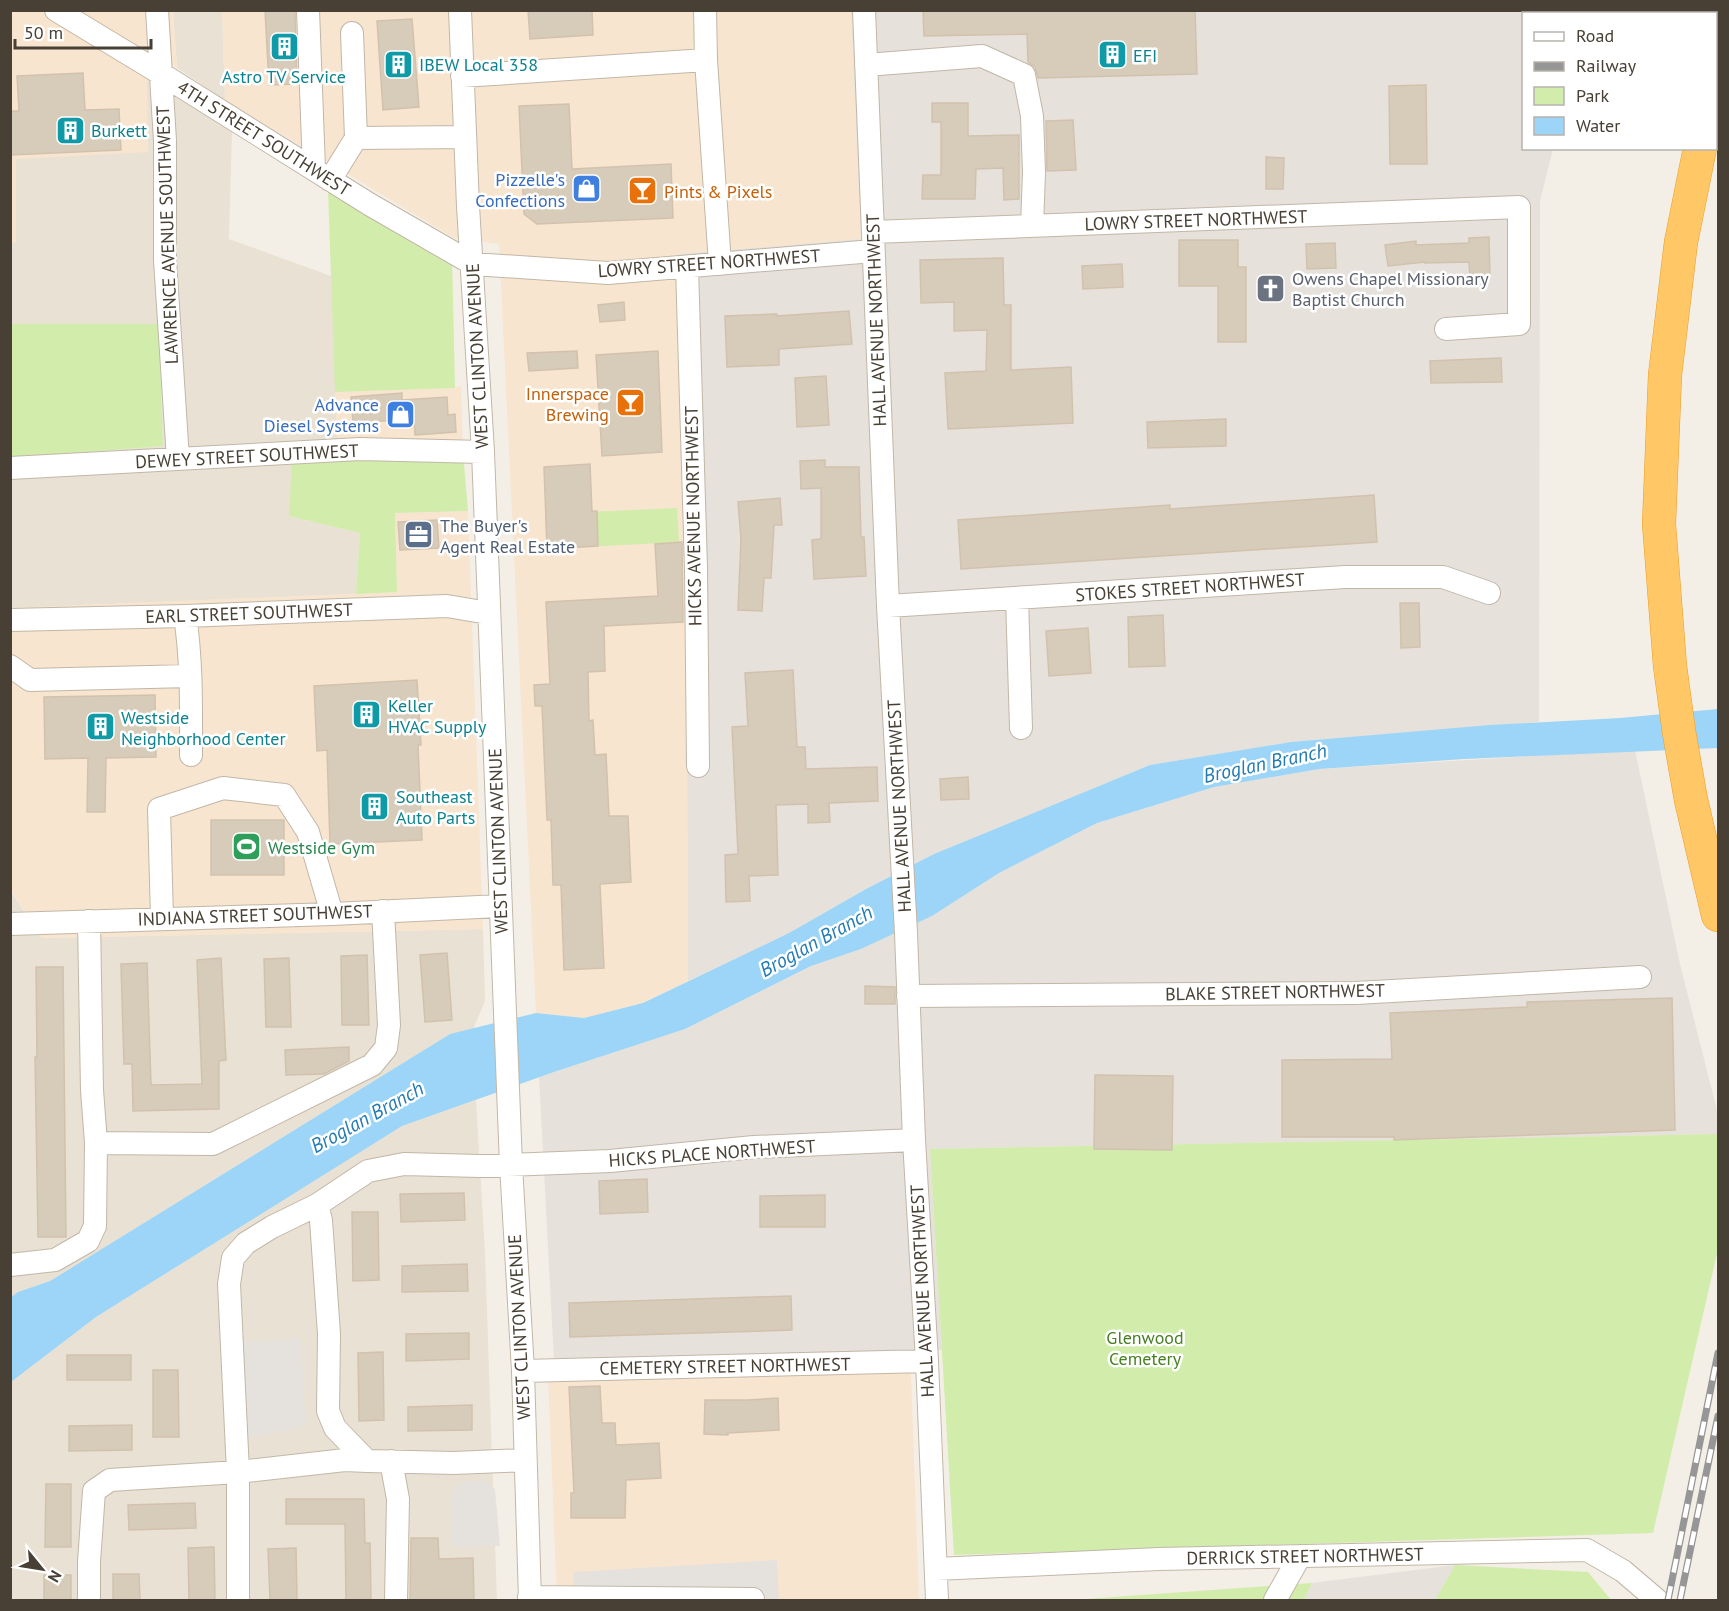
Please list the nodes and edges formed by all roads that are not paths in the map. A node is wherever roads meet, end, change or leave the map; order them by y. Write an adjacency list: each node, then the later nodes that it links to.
1 (56, 10): 10 (street, 4TH STREET SOUTHWEST)
2 (157, 10): 10 (street, LAWRENCE AVENUE SOUTHWEST)
3 (308, 10): 15 (street)
4 (460, 10): 11 (street, WEST CLINTON AVENUE)
5 (705, 10): 8 (street)
6 (864, 10): 9 (street, HALL AVENUE NORTHWEST)
7 (352, 33): 13 (street)
8 (706, 60): 11 (street); 19 (street)
9 (866, 65): 16 (street); 17 (street, HALL AVENUE NORTHWEST)
10 (160, 73): 15 (street, 4TH STREET SOUTHWEST); 23 (street, LAWRENCE AVENUE SOUTHWEST)
11 (462, 76): 12 (street, WEST CLINTON AVENUE)
12 (465, 137): 13 (street); 18 (street, WEST CLINTON AVENUE)
13 (356, 138): 15 (street)
14 (1700, 150): 39 (highway)
15 (322, 175): 18 (street, 4TH STREET SOUTHWEST)
16 (1032, 226): 17 (street, LOWRY STREET NORTHWEST); 21 (street, LOWRY STREET NORTHWEST)
17 (873, 242): 19 (street, LOWRY STREET NORTHWEST); 27 (street, HALL AVENUE NORTHWEST)
18 (473, 264): 20 (street, LOWRY STREET NORTHWEST); 22 (street, WEST CLINTON AVENUE)
19 (720, 264): 20 (street, LOWRY STREET NORTHWEST)
20 (687, 267): 35 (street, HICKS AVENUE NORTHWEST)
21 (1446, 329)
22 (483, 452): 23 (street, DEWEY STREET SOUTHWEST); 28 (street, WEST CLINTON AVENUE)
23 (178, 459): 24 (street, DEWEY STREET SOUTHWEST)
24 (10, 468)
25 (1489, 593): 26 (street, STOKES STREET NORTHWEST)
26 (1017, 598): 27 (street, STOKES STREET NORTHWEST); 33 (street)
27 (888, 606): 44 (street, HALL AVENUE NORTHWEST)
28 (488, 613): 29 (street, EARL STREET SOUTHWEST); 36 (street, WEST CLINTON AVENUE)
29 (185, 616): 30 (street, EARL STREET SOUTHWEST); 32 (street)
30 (10, 620)
31 (10, 666): 32 (street)
32 (189, 676): 34 (street)
33 (1021, 728)
34 (191, 755)
35 (698, 766)
36 (500, 906): 37 (street, INDIANA STREET SOUTHWEST); 47 (street, WEST CLINTON AVENUE)
37 (383, 911): 38 (street, INDIANA STREET SOUTHWEST); 46 (street)
38 (332, 914): 40 (street, INDIANA STREET SOUTHWEST); 40 (street)
39 (1719, 915)
40 (162, 918): 41 (street, INDIANA STREET SOUTHWEST)
41 (90, 921): 42 (street, INDIANA STREET SOUTHWEST); 46 (street)
42 (10, 924)
43 (1640, 977): 44 (street, BLAKE STREET NORTHWEST)
44 (908, 996): 45 (street, HALL AVENUE NORTHWEST)
45 (914, 1140): 47 (street, HICKS PLACE NORTHWEST); 50 (street, HALL AVENUE NORTHWEST)
46 (96, 1143): 49 (street)
47 (511, 1165): 48 (street, HICKS PLACE NORTHWEST); 51 (street, WEST CLINTON AVENUE)
48 (317, 1205): 53 (street); 55 (street, HICKS PLACE NORTHWEST)
49 (10, 1265)
50 (927, 1361): 51 (street, CEMETERY STREET NORTHWEST); 57 (street, HALL AVENUE NORTHWEST)
51 (523, 1371): 52 (street, WEST CLINTON AVENUE)
52 (525, 1460): 54 (street); 58 (street, WEST CLINTON AVENUE)
53 (367, 1461): 54 (street); 55 (street)
54 (391, 1461): 61 (street)
55 (238, 1472): 59 (street); 60 (street, HICKS PLACE NORTHWEST)
56 (1300, 1556): 57 (street, DERRICK STREET NORTHWEST); 64 (street); 65 (street, DERRICK STREET NORTHWEST)
57 (936, 1569): 63 (street, HALL AVENUE NORTHWEST)
58 (530, 1599): 62 (street)
59 (89, 1600)
60 (238, 1600)
61 (396, 1600)
62 (753, 1600)
63 (937, 1600)
64 (1275, 1600)
65 (1657, 1600)

